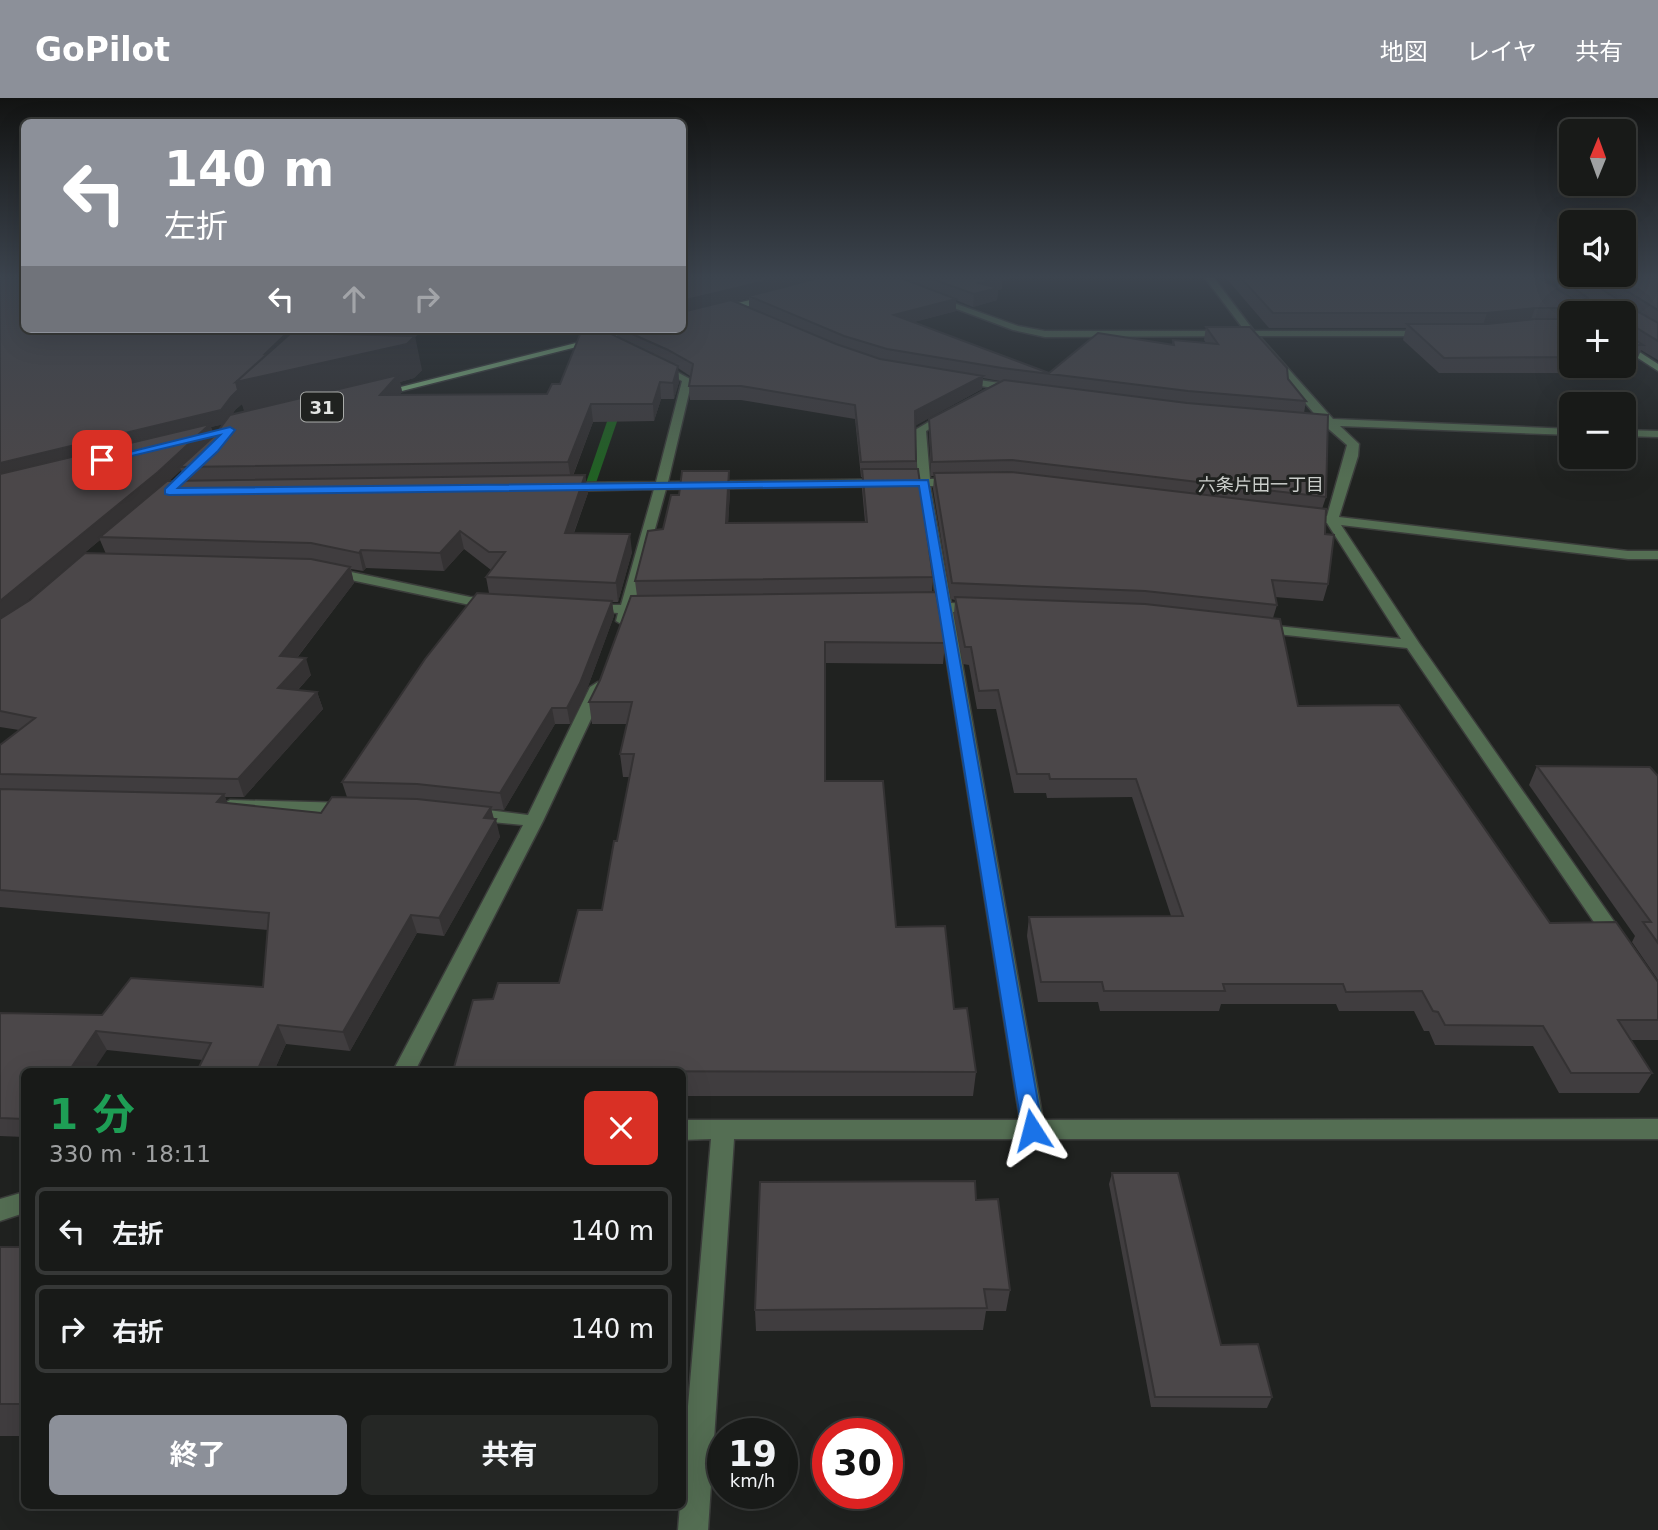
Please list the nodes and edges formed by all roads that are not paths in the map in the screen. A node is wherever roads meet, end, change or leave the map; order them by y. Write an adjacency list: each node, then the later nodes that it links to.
1 (580, 345): 9 (main road, 31)
2 (1261, 345): 11 (street)
3 (1636, 353): 5 (main road)
4 (651, 362): 17 (street)
5 (1658, 368)
6 (948, 378): 7 (street)
7 (1000, 387): 8 (street); 16 (street)
8 (1026, 390)
9 (364, 397)
10 (1306, 421): 11 (street)
11 (1333, 423): 12 (street); 20 (street)
12 (1559, 432)
13 (1636, 433): 14 (street)
14 (1658, 433)
15 (973, 482): 16 (street)
16 (924, 483): 17 (street); 24 (street)
17 (661, 485): 18 (street); 28 (street)
18 (552, 487)
19 (1292, 516): 20 (street)
20 (1332, 521): 21 (street); 32 (street)
21 (1658, 555)
22 (316, 568): 23 (street)
23 (509, 603)
24 (943, 606): 26 (street); 27 (street); 43 (street)
25 (574, 607): 28 (street)
26 (902, 607)
27 (996, 609)
28 (626, 610): 29 (street); 31 (street)
29 (668, 610)
30 (1247, 627): 32 (street)
31 (617, 636)
32 (1412, 643): 38 (street)
33 (603, 676): 37 (street)
34 (218, 804): 35 (street)
35 (368, 808)
36 (459, 813): 37 (street)
37 (534, 821): 39 (street)
38 (1626, 954)
39 (406, 1068)
40 (1658, 1129): 43 (street)
41 (686, 1130): 42 (street)
42 (723, 1130): 43 (street); 46 (street)
43 (1032, 1130)
44 (21, 1204): 45 (street)
45 (0, 1210)
46 (692, 1530)

